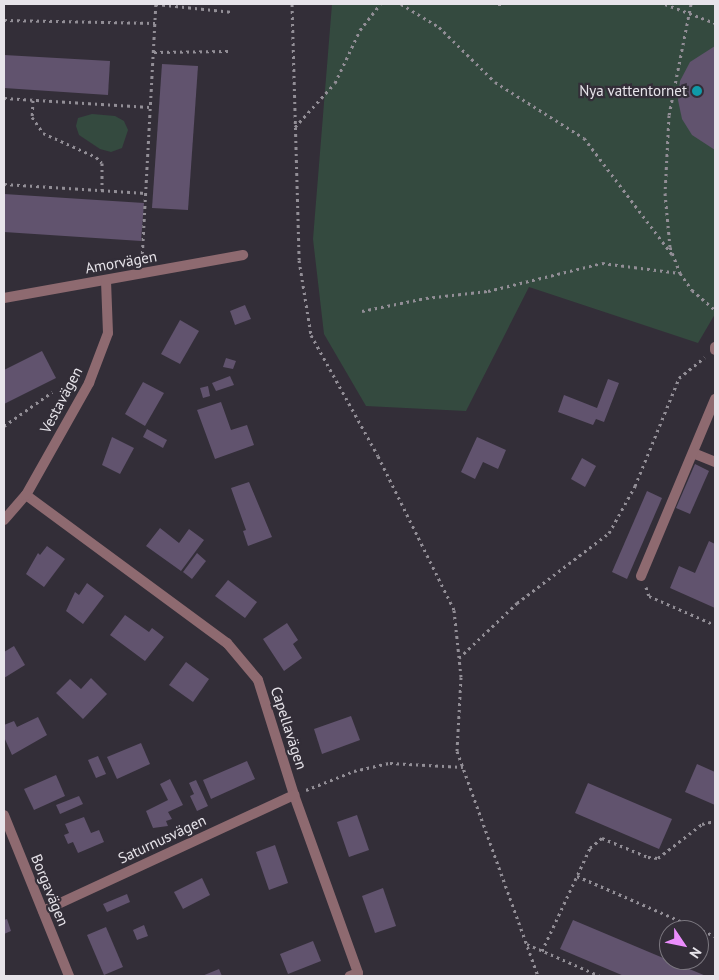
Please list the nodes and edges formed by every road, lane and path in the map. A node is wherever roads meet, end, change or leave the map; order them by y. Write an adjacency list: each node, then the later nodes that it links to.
1 (156, 4): 9 (path); 12 (path)
2 (292, 4): 19 (path)
3 (380, 4): 19 (path)
4 (401, 4): 24 (path)
5 (498, 4): 6 (path)
6 (504, 4)
7 (664, 4): 10 (path)
8 (691, 4): 10 (path)
9 (233, 12)
10 (689, 12): 13 (path); 24 (path)
11 (4, 20): 12 (path)
12 (155, 23): 15 (path)
13 (715, 23)
14 (229, 51): 15 (path)
15 (154, 52): 18 (path)
16 (4, 98): 17 (path)
17 (32, 100): 18 (path); 21 (path)
18 (150, 107): 22 (path)
19 (295, 127): 41 (path)
20 (4, 184): 21 (path)
21 (102, 190): 22 (path)
22 (146, 193): 26 (path)
23 (243, 255): 26 (street, Amorvägen)
24 (674, 257): 25 (path)
25 (680, 273): 29 (path); 30 (path)
26 (141, 274): 27 (street, Amorvägen)
27 (106, 280): 28 (street, Amorvägen); 37 (street, Vestavägen)
28 (4, 298)
29 (715, 310)
30 (362, 311)
31 (715, 349): 41 (path)
32 (52, 392): 34 (path)
33 (715, 399): 35 (street)
34 (4, 426)
35 (693, 453): 36 (street); 39 (street)
36 (715, 462)
37 (26, 495): 38 (street, Vestavägen); 43 (street, Capellavägen)
38 (4, 520)
39 (641, 576): 40 (path)
40 (715, 625)
41 (459, 658): 42 (path)
42 (463, 767): 43 (path); 49 (path)
43 (294, 794): 47 (street, Saturnusvägen); 52 (street, Capellavägen)
44 (4, 815): 47 (street, Borgavägen)
45 (715, 821): 46 (path)
46 (577, 876): 48 (path); 50 (path)
47 (43, 911): 51 (street, Borgavägen)
48 (715, 936)
49 (527, 944): 50 (path); 53 (path)
50 (542, 951): 54 (path)
51 (68, 976)
52 (350, 976)
53 (538, 976)
54 (600, 976)

